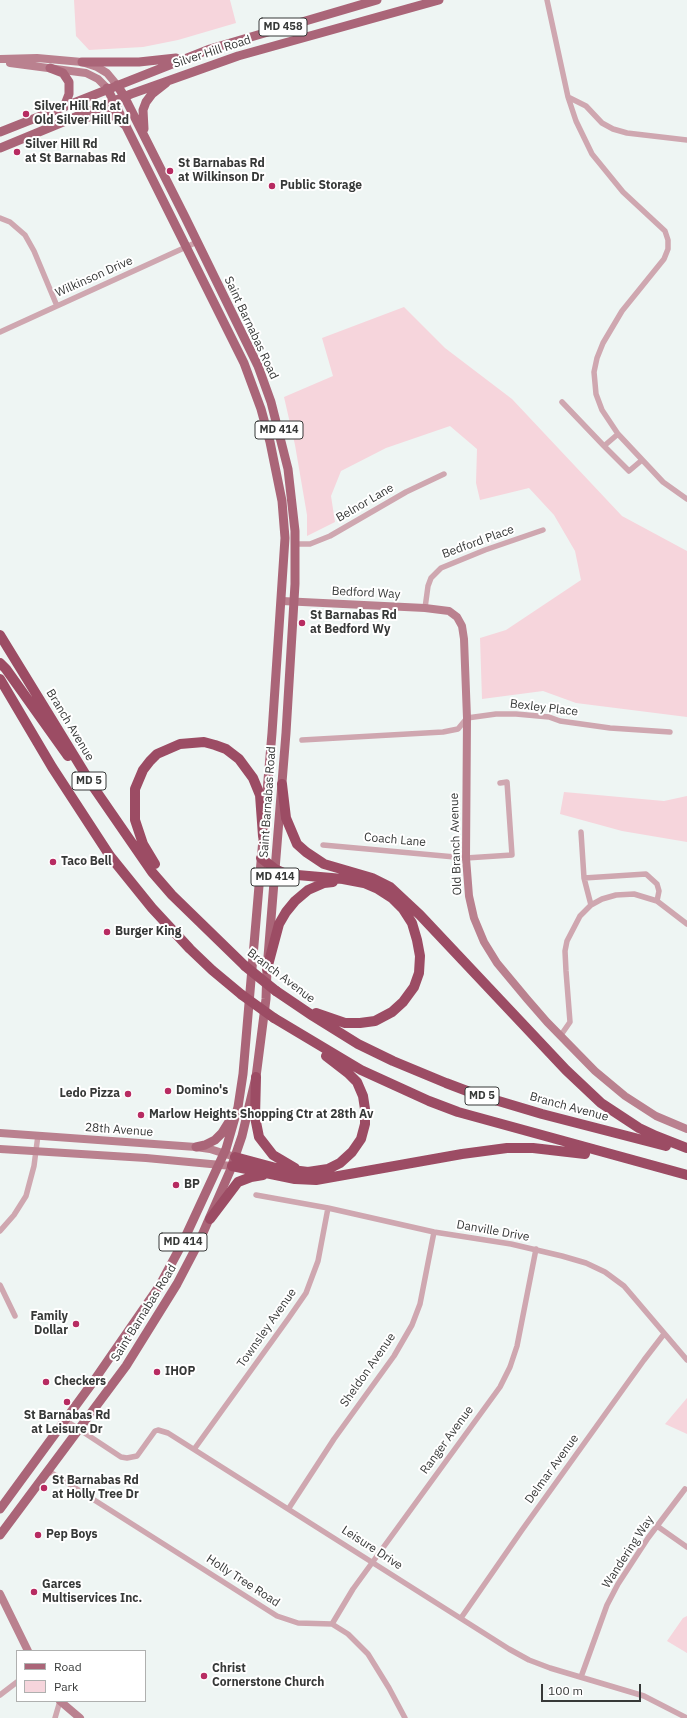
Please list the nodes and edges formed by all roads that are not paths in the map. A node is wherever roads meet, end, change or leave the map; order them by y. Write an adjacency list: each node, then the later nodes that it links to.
1 (377, 0): 4 (main road, Silver Hill Road / MD 458)
2 (439, 0): 8 (main road, Silver Hill Road / MD 458)
3 (547, 0): 12 (street)
4 (190, 56): 6 (main road); 9 (main road, Silver Hill Road / MD 458)
5 (0, 60): 6 (street, MD 414); 7 (street, MD 414)
6 (82, 62): 9 (street, MD 414)
7 (50, 68): 10 (street, MD 414); 14 (main road)
8 (173, 78): 11 (main road, Silver Hill Road / MD 458); 18 (main road)
9 (117, 85): 10 (main road, Silver Hill Road / MD 458); 11 (main road, Saint Barnabas Road / MD 414)
10 (107, 88): 13 (main road, Saint Barnabas Road / MD 414); 14 (main road, Silver Hill Road / MD 458)
11 (124, 96): 13 (main road, Silver Hill Road / MD 458); 18 (main road, Saint Barnabas Road / MD 414)
12 (568, 97): 19 (street); 27 (street)
13 (114, 101): 15 (main road, Silver Hill Road / MD 458); 16 (main road, Saint Barnabas Road / MD 414)
14 (64, 107): 17 (main road, Silver Hill Road / MD 458)
15 (63, 122): 16 (main road); 20 (main road, Silver Hill Road / MD 458)
16 (128, 129): 23 (main road, Saint Barnabas Road / MD 414)
17 (0, 132)
18 (146, 140): 22 (main road, Saint Barnabas Road / MD 414)
19 (687, 140)
20 (0, 148)
21 (0, 218): 24 (street)
22 (198, 242): 23 (street, Wilkinson Drive); 33 (main road, Saint Barnabas Road / MD 414)
23 (186, 247): 24 (street, Wilkinson Drive); 34 (main road, Saint Barnabas Road / MD 414)
24 (57, 306): 25 (street, Wilkinson Drive)
25 (0, 332)
26 (562, 402): 28 (street)
27 (618, 434): 28 (street); 29 (street)
28 (604, 446): 29 (street)
29 (642, 460): 31 (street)
30 (444, 474): 33 (street, Belnor Lane)
31 (687, 499)
32 (543, 530): 36 (street, Bedford Place)
33 (295, 544): 35 (main road, Saint Barnabas Road / MD 414)
34 (282, 601): 35 (street, Bedford Way); 50 (main road, Saint Barnabas Road / MD 414)
35 (294, 601): 36 (street, Bedford Way); 47 (main road, Saint Barnabas Road / MD 414)
36 (425, 608): 37 (street, Bedford Way)
37 (449, 611): 42 (street, Old Branch Avenue)
38 (0, 635): 48 (highway, Branch Avenue / MD 5)
39 (0, 663): 48 (highway)
40 (0, 679): 43 (highway, MD 5)
41 (0, 689): 43 (highway)
42 (467, 718): 44 (street, Bexley Place); 45 (street); 53 (street, Old Branch Avenue)
43 (30, 729): 63 (highway, MD 5, bridge)
44 (670, 732)
45 (302, 740)
46 (500, 783): 53 (street, Coach Lane)
47 (282, 784): 54 (main road, Saint Barnabas Road / MD 414); 71 (highway)
48 (92, 785): 59 (highway, Branch Avenue / MD 5)
49 (581, 832): 55 (street)
50 (263, 836): 52 (main road, Saint Barnabas Road / MD 414); 59 (highway)
51 (323, 845): 53 (street, Coach Lane)
52 (261, 858): 54 (highway); 66 (main road, Saint Barnabas Road / MD 414)
53 (466, 858): 64 (street, Old Branch Avenue)
54 (275, 869): 56 (highway); 61 (main road, Saint Barnabas Road / MD 414)
55 (584, 878): 57 (street); 58 (street)
56 (351, 881): 61 (highway); 62 (highway)
57 (657, 900): 58 (street); 60 (street)
58 (591, 905): 64 (street)
59 (193, 915): 62 (highway, Branch Avenue / MD 5, bridge)
60 (687, 924)
61 (267, 969): 65 (main road, Saint Barnabas Road / MD 414)
62 (292, 1002): 73 (highway, Branch Avenue / MD 5)
63 (291, 1029): 78 (highway, MD 5); 79 (highway)
64 (561, 1035): 67 (street, Old Branch Avenue)
65 (256, 1077): 76 (main road, Saint Barnabas Road / MD 414); 79 (highway)
66 (238, 1107): 70 (main road); 75 (main road, Saint Barnabas Road / MD 414)
67 (687, 1129)
68 (0, 1133): 69 (street, 28th Avenue)
69 (38, 1135): 70 (street, 28th Avenue); 74 (street)
70 (196, 1147): 75 (street, 28th Avenue)
71 (687, 1148)
72 (0, 1149): 74 (street)
73 (687, 1151)
74 (35, 1152): 77 (street); 85 (street)
75 (224, 1153): 76 (street, 28th Avenue); 77 (main road, Saint Barnabas Road / MD 414)
76 (234, 1162): 77 (street); 79 (highway); 80 (highway); 84 (main road, Saint Barnabas Road / MD 414)
77 (220, 1164): 92 (main road, Saint Barnabas Road / MD 414)
78 (662, 1169): 80 (highway); 81 (highway, MD 5)
79 (308, 1172)
80 (270, 1174): 84 (highway)
81 (687, 1175)
82 (256, 1195): 83 (street, Danville Drive)
83 (328, 1208): 86 (street, Danville Drive); 94 (street, Townsley Avenue)
84 (210, 1219): 93 (main road, Saint Barnabas Road / MD 414)
85 (0, 1231)
86 (434, 1232): 87 (street, Danville Drive); 97 (street, Sheldon Avenue)
87 (536, 1250): 90 (street, Danville Drive); 102 (street, Ranger Avenue)
88 (0, 1285): 89 (street)
89 (15, 1316)
90 (664, 1334): 91 (street, Danville Drive); 104 (street, Delmar Avenue)
91 (687, 1360)
92 (66, 1420): 93 (street, Leisure Drive); 98 (main road, Saint Barnabas Road / MD 414)
93 (78, 1429): 94 (street, Leisure Drive); 95 (main road, Saint Barnabas Road / MD 414)
94 (195, 1448): 97 (street, Leisure Drive)
95 (47, 1470): 100 (main road, Saint Barnabas Road / MD 414); 105 (street, Holly Tree Road)
96 (685, 1489): 99 (street, Wandering Way)
97 (289, 1508): 102 (street, Leisure Drive)
98 (0, 1509)
99 (657, 1526): 101 (street); 107 (street, Wandering Way)
100 (0, 1535)
101 (687, 1548)
102 (373, 1563): 104 (street, Leisure Drive); 105 (street, Ranger Avenue)
103 (0, 1594): 106 (street)
104 (461, 1618): 107 (street, Leisure Drive)
105 (332, 1624): 114 (street)
106 (28, 1650)
107 (582, 1677): 115 (street, Leisure Drive)
108 (16, 1683): 109 (street)
109 (0, 1695)
110 (60, 1702): 112 (street)
111 (61, 1702): 113 (street)
112 (55, 1718)
113 (80, 1718)
114 (405, 1718)
115 (687, 1718)

